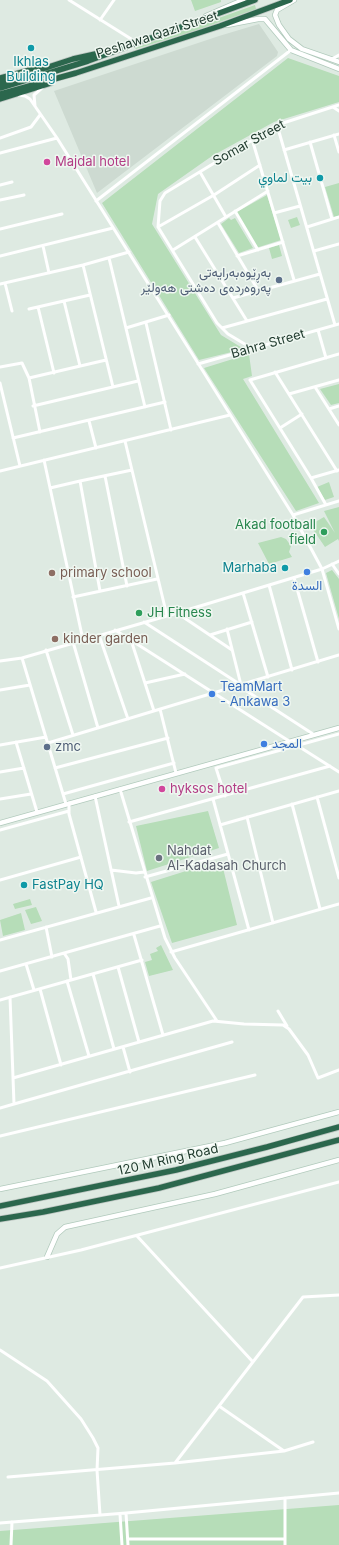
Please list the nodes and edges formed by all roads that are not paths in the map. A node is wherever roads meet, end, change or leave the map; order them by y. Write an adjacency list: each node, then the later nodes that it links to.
1 (70, 0): 8 (street)
2 (114, 0): 8 (street)
3 (241, 0): 7 (street)
4 (255, 0): 7 (highway, Peshawa Qazi Street)
5 (290, 0): 11 (highway, Peshawa Qazi Street)
6 (294, 0): 9 (street)
7 (200, 19): 12 (highway, Peshawa Qazi Street)
8 (100, 20): 12 (street)
9 (276, 20): 10 (street); 15 (street)
10 (269, 24): 11 (street); 14 (street)
11 (220, 26): 22 (highway, Peshawa Qazi Street)
12 (136, 42): 13 (highway, Peshawa Qazi Street)
13 (120, 48): 19 (highway, Peshawa Qazi Street); 26 (highway, Peshawa Qazi Street)
14 (290, 50): 18 (street); 52 (street)
15 (315, 54): 17 (street); 18 (street)
16 (339, 55): 17 (street)
17 (331, 59): 20 (street)
18 (314, 60): 21 (street)
19 (63, 62): 23 (highway); 24 (highway, Peshawa Qazi Street)
20 (339, 62)
21 (339, 69)
22 (76, 73): 25 (highway, Peshawa Qazi Street); 27 (highway, Peshawa Qazi Street)
23 (0, 78)
24 (0, 83)
25 (45, 86): 28 (highway, Peshawa Qazi Street); 33 (street)
26 (0, 88)
27 (0, 94)
28 (18, 95): 29 (highway, Peshawa Qazi Street); 33 (street)
29 (0, 99)
30 (339, 105): 31 (street, Somar Street)
31 (333, 107): 32 (street); 34 (street, Somar Street)
32 (339, 111)
33 (40, 115): 37 (street); 38 (street)
34 (277, 125): 39 (street, Somar Street); 41 (street)
35 (339, 134): 36 (street)
36 (334, 135): 40 (street); 42 (street)
37 (0, 138)
38 (57, 138): 43 (street); 52 (street)
39 (252, 138): 44 (street); 45 (street, Somar Street)
40 (310, 142): 41 (street); 59 (street)
41 (284, 150): 53 (street)
42 (339, 152)
43 (0, 154)
44 (260, 165): 48 (street); 50 (street)
45 (200, 172): 50 (street); 61 (street, Somar Street)
46 (12, 182): 47 (street)
47 (0, 185)
48 (268, 191): 54 (street); 55 (street)
49 (24, 195): 51 (street)
50 (214, 195): 57 (street); 61 (street)
51 (0, 200)
52 (96, 201): 63 (street)
53 (300, 206): 55 (street); 62 (street)
54 (235, 211): 57 (street); 70 (street)
55 (274, 213): 66 (street)
56 (62, 214): 64 (street)
57 (226, 217): 60 (street)
58 (339, 217): 59 (street)
59 (332, 220): 62 (street)
60 (218, 222): 65 (street); 74 (street)
61 (158, 227): 69 (street)
62 (307, 227): 71 (street)
63 (113, 228): 68 (street); 72 (street)
64 (0, 229)
65 (195, 237): 69 (street); 84 (street)
66 (283, 242): 70 (street); 79 (street)
67 (339, 244): 71 (street)
68 (43, 246): 73 (street); 77 (street)
69 (173, 250): 95 (street)
70 (258, 250): 74 (street)
71 (314, 251): 78 (street)
72 (129, 252): 75 (street); 90 (street)
73 (0, 256)
74 (237, 256): 82 (street)
75 (109, 258): 76 (street); 94 (street)
76 (83, 266): 77 (street); 83 (street)
77 (49, 273): 80 (street)
78 (320, 274): 79 (street); 85 (street)
79 (294, 280): 82 (street)
80 (5, 283): 81 (street); 89 (street)
81 (0, 284)
82 (258, 290): 84 (street)
83 (90, 295): 86 (street); 100 (street)
84 (233, 298): 91 (street)
85 (328, 299): 91 (street); 93 (street)
86 (64, 301): 87 (street); 102 (street)
87 (38, 307): 88 (street); 105 (street)
88 (29, 309)
89 (12, 311)
90 (169, 315): 92 (street); 101 (street)
91 (247, 321): 95 (street)
92 (146, 323): 94 (street); 113 (street)
93 (337, 325): 96 (street, Bahra Street)
94 (126, 328): 108 (street)
95 (222, 328): 97 (street)
96 (318, 330): 97 (street, Bahra Street); 99 (street)
97 (253, 349): 101 (street, Bahra Street)
98 (339, 354): 99 (street)
99 (326, 358): 104 (street)
100 (106, 360): 102 (street); 110 (street)
101 (198, 364): 121 (street)
102 (80, 366): 105 (street)
103 (0, 367): 106 (street)
104 (275, 372): 112 (street); 124 (street)
105 (54, 373): 106 (street)
106 (29, 378): 116 (street)
107 (339, 380): 111 (street)
108 (138, 381): 110 (street); 118 (street)
109 (0, 383): 114 (street)
110 (112, 387): 116 (street)
111 (315, 387): 112 (street); 119 (street)
112 (289, 394): 120 (street)
113 (165, 402): 118 (street); 125 (street)
114 (5, 403): 115 (street); 127 (street)
115 (0, 405)
116 (33, 406): 126 (street)
117 (339, 406): 119 (street)
118 (145, 407): 122 (street)
119 (329, 409): 123 (street)
120 (302, 414): 124 (street); 133 (street)
121 (230, 415): 125 (street); 141 (street)
122 (90, 420): 126 (street); 129 (street)
123 (339, 425)
124 (280, 428): 136 (street)
125 (172, 430): 128 (street)
126 (40, 432): 127 (street)
127 (13, 438): 131 (street)
128 (125, 441): 129 (street); 132 (street)
129 (96, 448): 130 (street)
130 (44, 460): 131 (street); 138 (street)
131 (20, 466): 134 (street)
132 (132, 470): 135 (street); 149 (street)
133 (338, 470): 136 (street)
134 (0, 471)
135 (105, 476): 137 (street); 151 (street)
136 (311, 478): 140 (street)
137 (80, 481): 138 (street); 145 (street)
138 (50, 488): 147 (street)
139 (339, 501): 140 (street)
140 (326, 505): 141 (street)
141 (293, 515): 144 (street)
142 (339, 561): 143 (street)
143 (332, 564): 144 (street); 146 (street)
144 (322, 569): 148 (street); 160 (street)
145 (96, 570): 147 (street); 152 (street)
146 (339, 574)
147 (69, 575): 154 (street)
148 (294, 578): 150 (street); 172 (street)
149 (157, 579): 151 (street); 156 (street)
150 (269, 585): 153 (street); 173 (street)
151 (127, 586): 152 (street)
152 (100, 591): 154 (street)
153 (243, 593): 155 (street); 158 (street)
154 (73, 597): 164 (street)
155 (177, 613): 156 (street); 163 (street)
156 (167, 616): 157 (street)
157 (144, 622): 161 (street); 178 (street)
158 (252, 622): 159 (street); 175 (street)
159 (227, 629): 163 (street); 168 (street)
160 (339, 629)
161 (115, 630): 162 (street); 165 (street)
162 (98, 635): 164 (street); 183 (street)
163 (210, 635): 168 (street)
164 (83, 640): 166 (street)
165 (131, 640): 174 (street); 176 (street)
166 (73, 642): 167 (street); 184 (street)
167 (46, 650): 170 (street); 188 (street)
168 (232, 650): 178 (street)
169 (339, 655): 172 (street)
170 (22, 658): 171 (street); 177 (street)
171 (0, 662)
172 (318, 662): 173 (street)
173 (292, 670): 175 (street)
174 (185, 674): 176 (street); 180 (street)
175 (268, 677): 178 (street)
176 (145, 683): 182 (street)
177 (30, 685): 179 (street); 189 (street)
178 (240, 685): 180 (street); 186 (street)
179 (0, 690)
180 (215, 693): 181 (street); 191 (street)
181 (160, 709): 182 (street); 190 (street)
182 (154, 711): 183 (street)
183 (128, 719): 184 (street)
184 (98, 728): 188 (street)
185 (339, 728): 186 (street)
186 (313, 734): 191 (street)
187 (339, 734): 195 (street)
188 (73, 735): 193 (street)
189 (46, 737): 192 (street); 193 (street)
190 (168, 738): 196 (street); 199 (street)
191 (289, 741): 202 (street)
192 (16, 742): 194 (street); 198 (street)
193 (48, 743): 199 (street)
194 (0, 745)
195 (297, 746): 197 (street); 208 (street)
196 (174, 763): 202 (street); 206 (street)
197 (330, 766): 201 (street); 208 (street)
198 (24, 768): 200 (street); 205 (street)
199 (55, 768): 206 (street)
200 (0, 772)
201 (339, 772)
202 (176, 773): 203 (street)
203 (120, 789): 207 (street); 217 (street)
204 (339, 791): 209 (street)
205 (31, 794): 210 (street); 215 (street)
206 (63, 794): 212 (street)
207 (95, 796): 212 (street); 223 (street)
208 (225, 796): 211 (street)
209 (317, 797): 213 (street); 226 (street)
210 (0, 799)
211 (213, 799): 217 (street); 219 (street)
212 (67, 803): 214 (street); 215 (street)
213 (292, 804): 216 (street); 231 (street)
214 (69, 811): 220 (street); 222 (street)
215 (37, 812): 218 (street)
216 (247, 817): 219 (street); 233 (street)
217 (129, 822): 224 (street)
218 (0, 823)
219 (220, 825): 221 (street)
220 (0, 830)
221 (228, 854): 225 (street); 236 (street)
222 (81, 857): 227 (street); 232 (street)
223 (111, 870): 224 (street); 230 (street)
224 (144, 872): 225 (street)
225 (145, 877): 228 (street)
226 (339, 878)
227 (0, 880)
228 (151, 898): 230 (street); 234 (street)
229 (339, 904): 231 (street)
230 (119, 906): 232 (street)
231 (320, 909): 233 (street)
232 (96, 912): 235 (street)
233 (273, 923): 236 (street)
234 (160, 926): 237 (street); 239 (street)
235 (46, 927): 238 (street); 241 (street)
236 (248, 930): 239 (street)
237 (134, 934): 240 (street); 242 (street)
238 (0, 940)
239 (171, 952): 254 (street)
240 (64, 953): 241 (street); 247 (street)
241 (52, 957): 243 (street)
242 (142, 960): 244 (street); 256 (street)
243 (26, 964): 245 (street); 250 (street)
244 (118, 967): 246 (street); 257 (street)
245 (0, 971)
246 (93, 974): 247 (street); 260 (street)
247 (71, 980): 248 (street)
248 (67, 981): 249 (street); 261 (street)
249 (40, 989): 250 (street); 262 (street)
250 (34, 990): 251 (street)
251 (10, 997): 252 (street); 266 (street)
252 (0, 1000)
253 (278, 1011): 255 (street)
254 (217, 1021): 255 (street); 256 (street)
255 (288, 1028): 263 (street)
256 (163, 1035): 257 (street)
257 (138, 1042): 259 (street)
258 (232, 1042): 264 (street)
259 (123, 1047): 260 (street); 264 (street)
260 (114, 1049): 261 (street)
261 (89, 1056): 262 (street)
262 (61, 1064): 266 (street)
263 (339, 1070)
264 (130, 1072): 267 (street)
265 (255, 1075): 271 (street)
266 (13, 1078): 267 (street)
267 (14, 1104): 268 (street)
268 (0, 1108)
269 (339, 1112): 275 (street)
270 (339, 1127): 276 (highway, 120 M Ring Road)
271 (0, 1136)
272 (339, 1140): 277 (highway, 120 M Ring Road)
273 (339, 1160): 281 (street)
274 (339, 1182): 280 (street)
275 (0, 1189)
276 (0, 1205)
277 (43, 1212): 278 (highway, 120 M Ring Road); 279 (highway)
278 (0, 1219)
279 (0, 1222)
280 (137, 1236): 281 (street); 285 (street)
281 (47, 1257): 282 (street)
282 (0, 1268)
283 (339, 1295): 285 (street)
284 (0, 1350): 290 (street)
285 (253, 1362): 286 (street)
286 (219, 1406): 288 (street); 289 (street)
287 (312, 1442): 288 (street)
288 (284, 1452): 289 (street)
289 (175, 1463): 290 (street)
290 (97, 1470): 291 (street); 296 (street)
291 (8, 1476)
292 (339, 1493): 293 (street)
293 (285, 1498): 294 (street); 301 (street)
294 (126, 1513): 295 (street); 299 (street)
295 (120, 1514): 296 (street); 304 (street)
296 (100, 1515): 297 (street)
297 (12, 1522): 298 (street); 303 (street)
298 (0, 1523)
299 (128, 1539): 302 (street); 305 (street)
300 (257, 1539): 301 (street); 302 (street); 307 (street)
301 (285, 1539): 308 (street)
302 (148, 1540): 306 (street)
303 (11, 1545)
304 (122, 1545)
305 (128, 1545)
306 (148, 1545)
307 (257, 1545)
308 (285, 1545)

